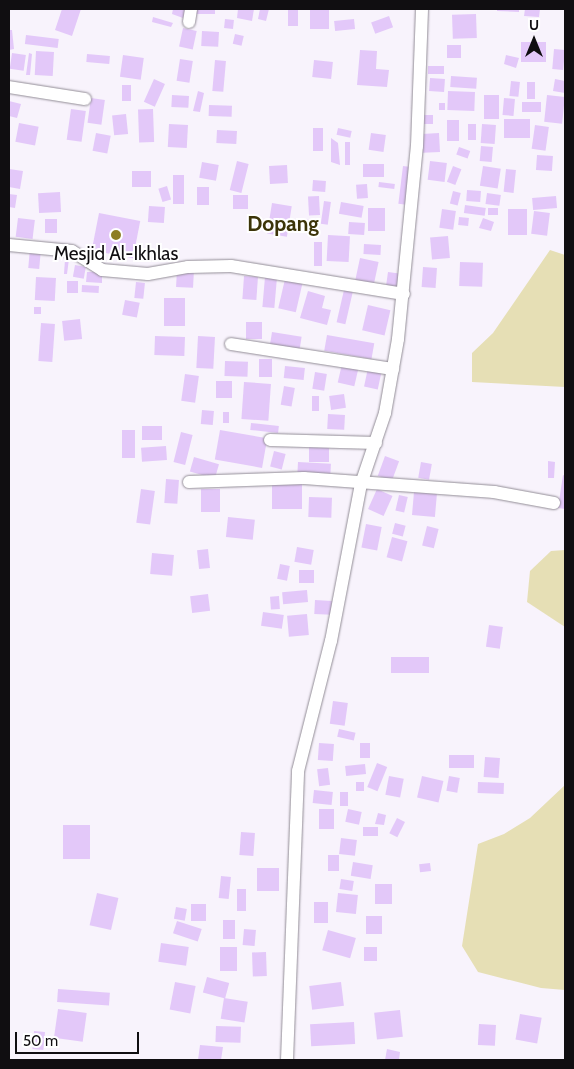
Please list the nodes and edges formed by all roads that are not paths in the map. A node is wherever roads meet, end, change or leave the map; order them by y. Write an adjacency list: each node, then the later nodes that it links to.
1 (422, 9): 5 (street)
2 (9, 87): 3 (street)
3 (85, 99)
4 (9, 245): 5 (street)
5 (404, 294): 7 (street)
6 (231, 344): 7 (street)
7 (393, 369): 9 (street)
8 (270, 440): 9 (street)
9 (376, 443): 11 (street)
10 (189, 482): 11 (street)
11 (361, 484): 12 (street); 13 (street)
12 (554, 503)
13 (286, 1060)

